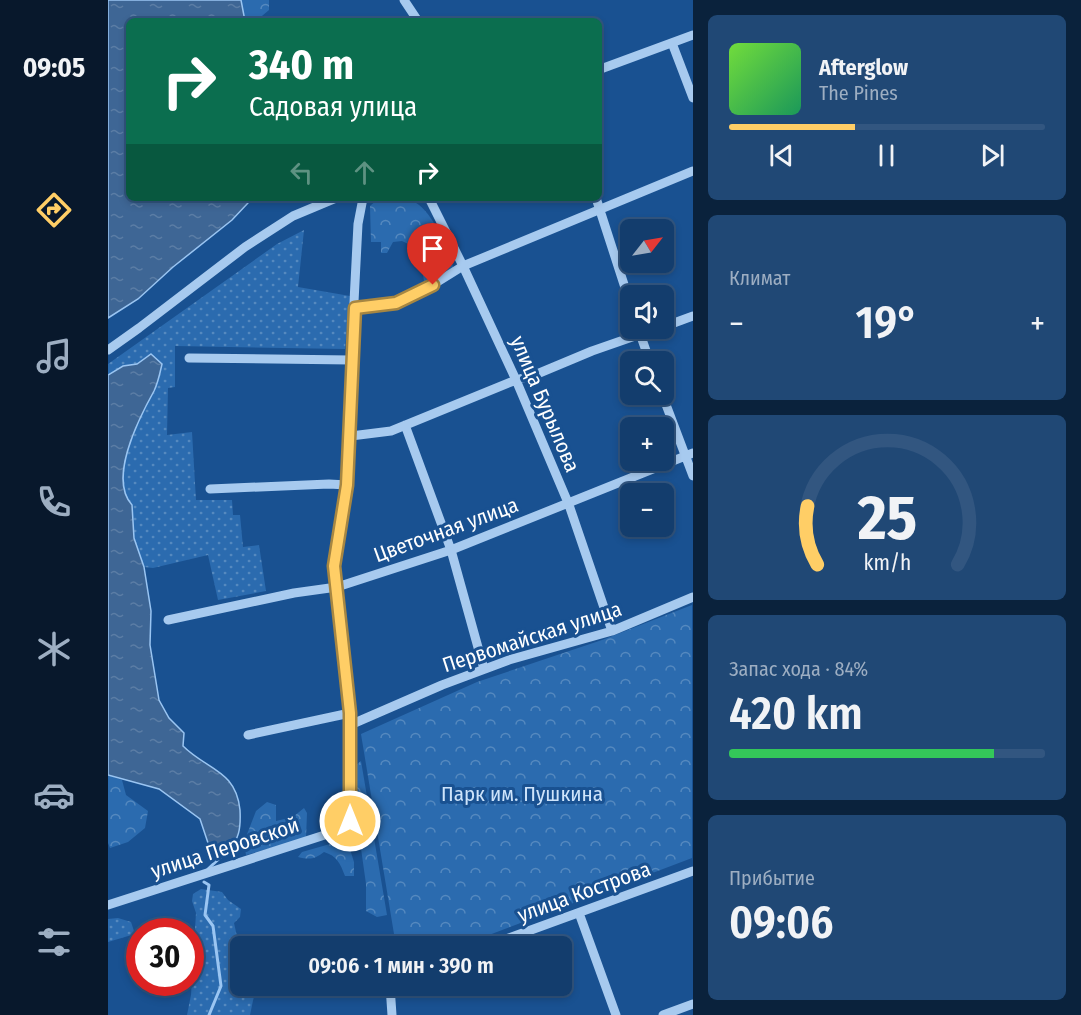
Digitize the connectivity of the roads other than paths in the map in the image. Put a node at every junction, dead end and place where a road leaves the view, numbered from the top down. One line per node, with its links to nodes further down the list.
1 (404, 0): 2 (street)
2 (416, 18)
3 (693, 35): 4 (street)
4 (672, 43): 5 (street); 6 (street)
5 (602, 69)
6 (693, 98)
7 (693, 171): 12 (street)
8 (329, 201): 19 (street)
9 (362, 201): 15 (street)
10 (430, 201): 13 (street, улица Бурылова)
11 (597, 201): 12 (street)
12 (600, 209): 13 (street); 14 (street)
13 (463, 266): 15 (street); 22 (street, улица Бурылова)
14 (624, 285)
15 (355, 308): 21 (street)
16 (693, 316): 17 (street)
17 (674, 323)
18 (622, 339): 22 (street)
19 (108, 350)
20 (189, 358): 21 (street)
21 (351, 360): 25 (street)
22 (516, 380): 24 (street); 30 (street, улица Бурылова)
23 (667, 405): 26 (street)
24 (405, 425): 25 (street); 31 (street)
25 (351, 436): 28 (street)
26 (689, 455): 27 (street); 30 (street, Цветочная улица)
27 (693, 476)
28 (347, 485): 29 (street); 32 (street)
29 (210, 489)
30 (568, 505): 31 (street, Цветочная улица); 35 (street, улица Бурылова)
31 (451, 550): 32 (street, Цветочная улица); 36 (street)
32 (337, 587): 34 (street, Цветочная улица); 37 (street)
33 (693, 597): 35 (street, Первомайская улица)
34 (168, 620)
35 (612, 631): 36 (street, Первомайская улица)
36 (484, 669): 38 (street, Первомайская улица)
37 (350, 713): 38 (street); 39 (street)
38 (350, 725): 41 (street, улица Перовской)
39 (248, 735)
40 (693, 871): 42 (street, улица Кострова)
41 (108, 905)
42 (579, 912): 43 (street, улица Кострова); 47 (street)
43 (514, 936)
44 (391, 996): 46 (street)
45 (693, 1004): 48 (street)
46 (392, 1015)
47 (616, 1015)
48 (663, 1015)

